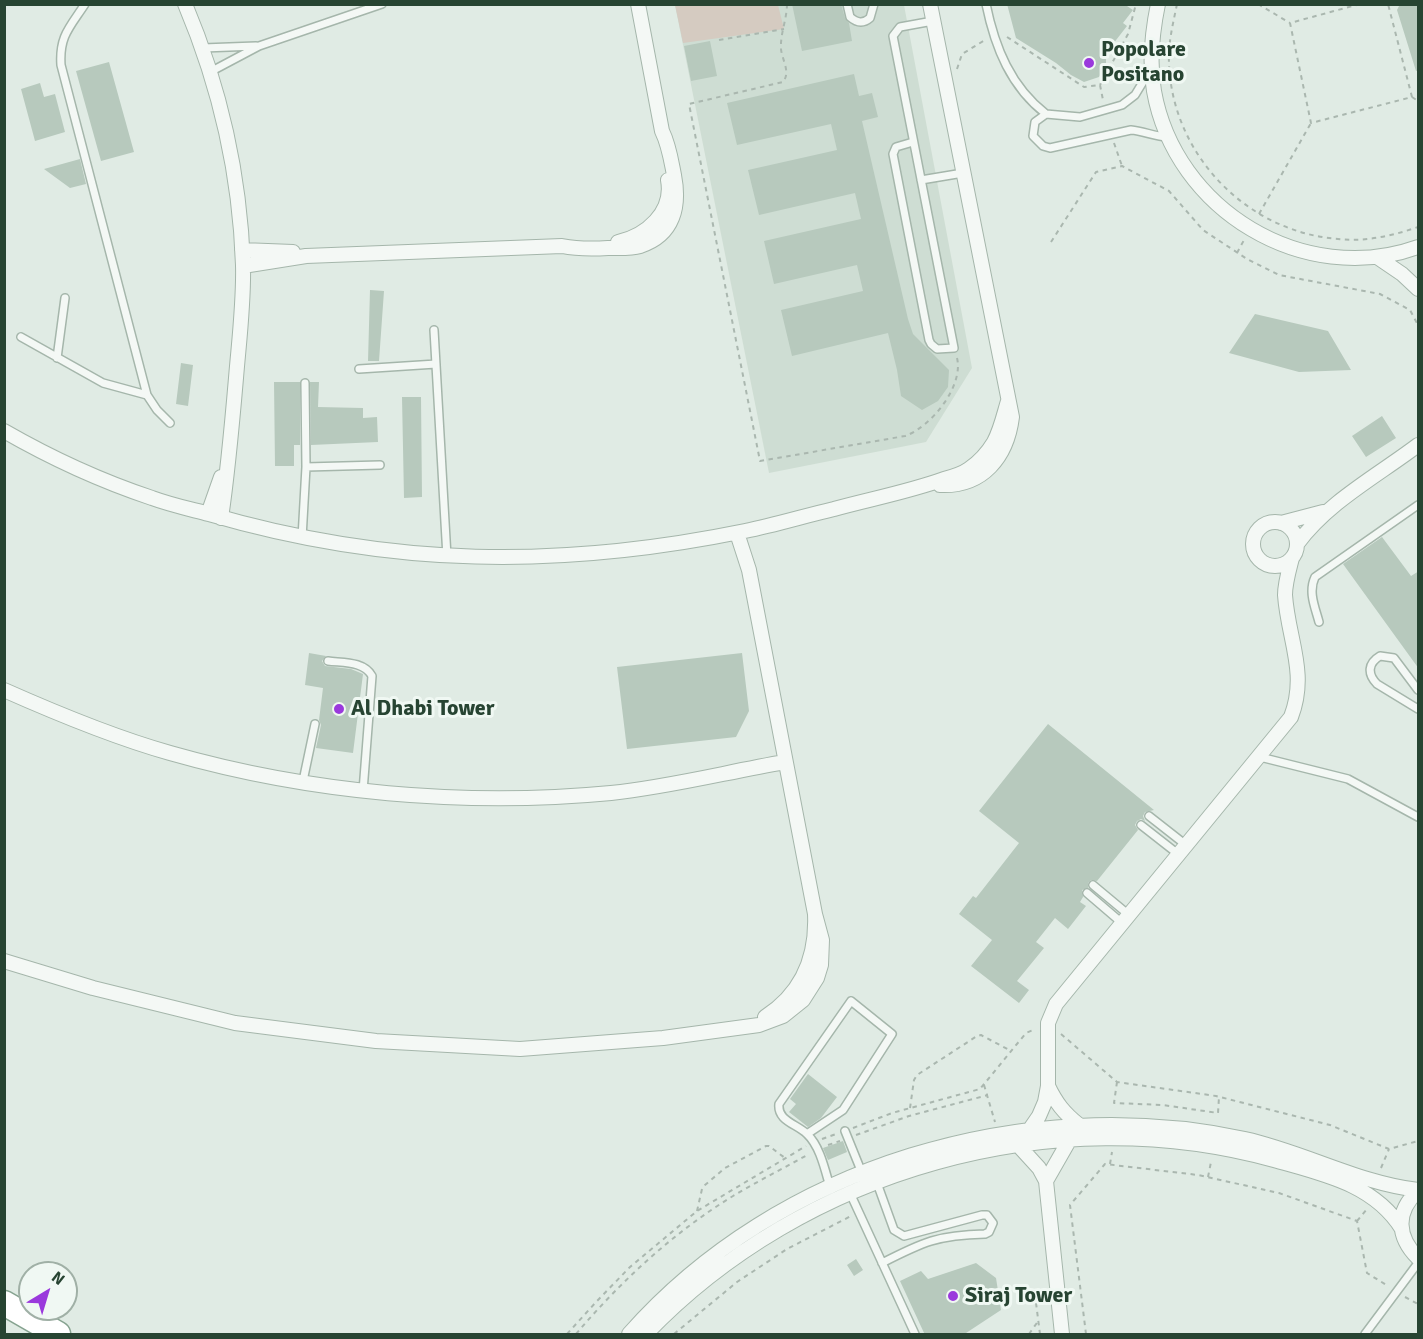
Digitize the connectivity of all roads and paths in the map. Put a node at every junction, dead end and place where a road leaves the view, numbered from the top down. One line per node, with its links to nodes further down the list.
1 (85, 4): 59 (lane)
2 (186, 4): 22 (street)
3 (382, 4): 21 (lane)
4 (638, 4): 45 (street)
5 (787, 4): 18 (path)
6 (847, 4): 7 (lane)
7 (874, 4)
8 (930, 4): 16 (street)
9 (986, 4): 19 (lane)
10 (1136, 4): 26 (path)
11 (1158, 4): 23 (street)
12 (1177, 4): 38 (path)
13 (1258, 4): 17 (path)
14 (1360, 4): 17 (path)
15 (1388, 4): 27 (path)
16 (933, 21): 25 (street); 34 (lane)
17 (1290, 23): 31 (path)
18 (784, 29): 20 (path); 54 (path)
19 (994, 37): 25 (path); 26 (path); 30 (lane)
20 (719, 40)
21 (259, 46): 22 (lane); 24 (lane)
22 (203, 48): 24 (street)
23 (1151, 68): 29 (lane); 33 (street)
24 (210, 72): 43 (street)
25 (946, 83): 36 (street)
26 (1100, 84): 29 (path)
27 (1412, 97): 28 (path); 31 (path)
28 (1419, 100)
29 (1105, 111): 30 (lane)
30 (1046, 114): 32 (lane)
31 (1311, 123): 38 (path)
32 (1111, 133): 33 (lane); 35 (path)
33 (1168, 137): 40 (street)
34 (913, 142): 37 (lane); 54 (lane)
35 (1122, 166): 41 (path); 44 (path)
36 (963, 173): 37 (lane); 69 (street)
37 (921, 180): 54 (lane)
38 (1258, 214): 39 (path)
39 (1419, 227)
40 (1249, 230): 44 (path); 46 (street)
41 (1051, 242)
42 (1419, 247): 46 (street)
43 (242, 250): 45 (street); 47 (street)
44 (1237, 253): 50 (path)
45 (306, 256): 47 (street)
46 (1377, 257): 48 (street)
47 (243, 266): 67 (street)
48 (1419, 289)
49 (65, 298): 55 (lane)
50 (1417, 317): 51 (path)
51 (1419, 325)
52 (434, 330): 56 (lane)
53 (21, 337): 55 (lane)
54 (954, 348)
55 (57, 358): 59 (lane)
56 (436, 364): 57 (lane); 72 (lane)
57 (359, 369)
58 (305, 383): 64 (lane)
59 (147, 395): 60 (lane)
60 (170, 423)
61 (4, 431): 67 (street)
62 (1419, 445): 66 (street)
63 (380, 465): 64 (lane)
64 (306, 467): 70 (lane)
65 (1419, 505): 76 (lane)
66 (1328, 510): 68 (street); 71 (street)
67 (215, 516): 70 (street)
68 (1281, 523): 71 (street); 74 (street)
69 (742, 532): 72 (street); 83 (street)
70 (302, 538): 72 (street)
71 (1297, 544): 73 (street)
72 (447, 557)
73 (1292, 558): 74 (street); 75 (street)
74 (1262, 562): 75 (street)
75 (1285, 594): 82 (street)
76 (1319, 622)
77 (328, 661): 85 (lane)
78 (4, 690): 84 (street)
79 (1419, 690): 80 (lane)
80 (1419, 710)
81 (315, 724): 84 (lane)
82 (1259, 756): 87 (lane); 89 (street)
83 (785, 762): 85 (street); 93 (street)
84 (303, 781): 85 (street)
85 (363, 791)
86 (1149, 816): 89 (lane)
87 (1419, 817)
88 (1142, 825): 89 (lane)
89 (1182, 850): 92 (street)
90 (1093, 885): 92 (lane)
91 (1087, 893): 92 (lane)
92 (1125, 919): 97 (street)
93 (4, 961)
94 (1011, 1051): 100 (path)
95 (1117, 1082): 99 (path)
96 (984, 1085): 98 (path)
97 (1048, 1086): 101 (street); 102 (street)
98 (988, 1095): 104 (path); 105 (path)
99 (1219, 1097)
100 (910, 1108)
101 (1079, 1125): 102 (street); 113 (street)
102 (1030, 1129): 105 (street)
103 (807, 1134): 103 (lane); 109 (lane)
104 (847, 1134): 109 (path); 111 (lane)
105 (998, 1134): 111 (street)
106 (1070, 1139): 107 (street); 112 (street); 120 (street)
107 (1018, 1145): 112 (street); 114 (street)
108 (1389, 1149): 113 (path)
109 (817, 1150): 115 (lane); 129 (path)
110 (785, 1158): 118 (path)
111 (862, 1173): 115 (street)
112 (1046, 1181): 136 (street)
113 (1376, 1181): 116 (street)
114 (876, 1182): 117 (street); 122 (lane)
115 (830, 1187): 130 (street)
116 (1419, 1191): 120 (street)
117 (850, 1193): 119 (lane); 131 (street)
118 (697, 1211)
119 (859, 1212): 122 (lane); 132 (path)
120 (1402, 1229): 121 (street)
121 (1419, 1261): 123 (lane)
122 (882, 1263): 133 (lane)
123 (1397, 1291): 126 (path); 137 (path); 138 (lane)
124 (4, 1303): 128 (highway)
125 (1036, 1303): 127 (path)
126 (1419, 1304)
127 (1039, 1320): 134 (path); 135 (path)
128 (58, 1335)
129 (576, 1335)
130 (629, 1335)
131 (646, 1335)
132 (674, 1335)
133 (915, 1335)
134 (1029, 1335)
135 (1040, 1335)
136 (1062, 1335)
137 (1086, 1335)
138 (1365, 1335)

